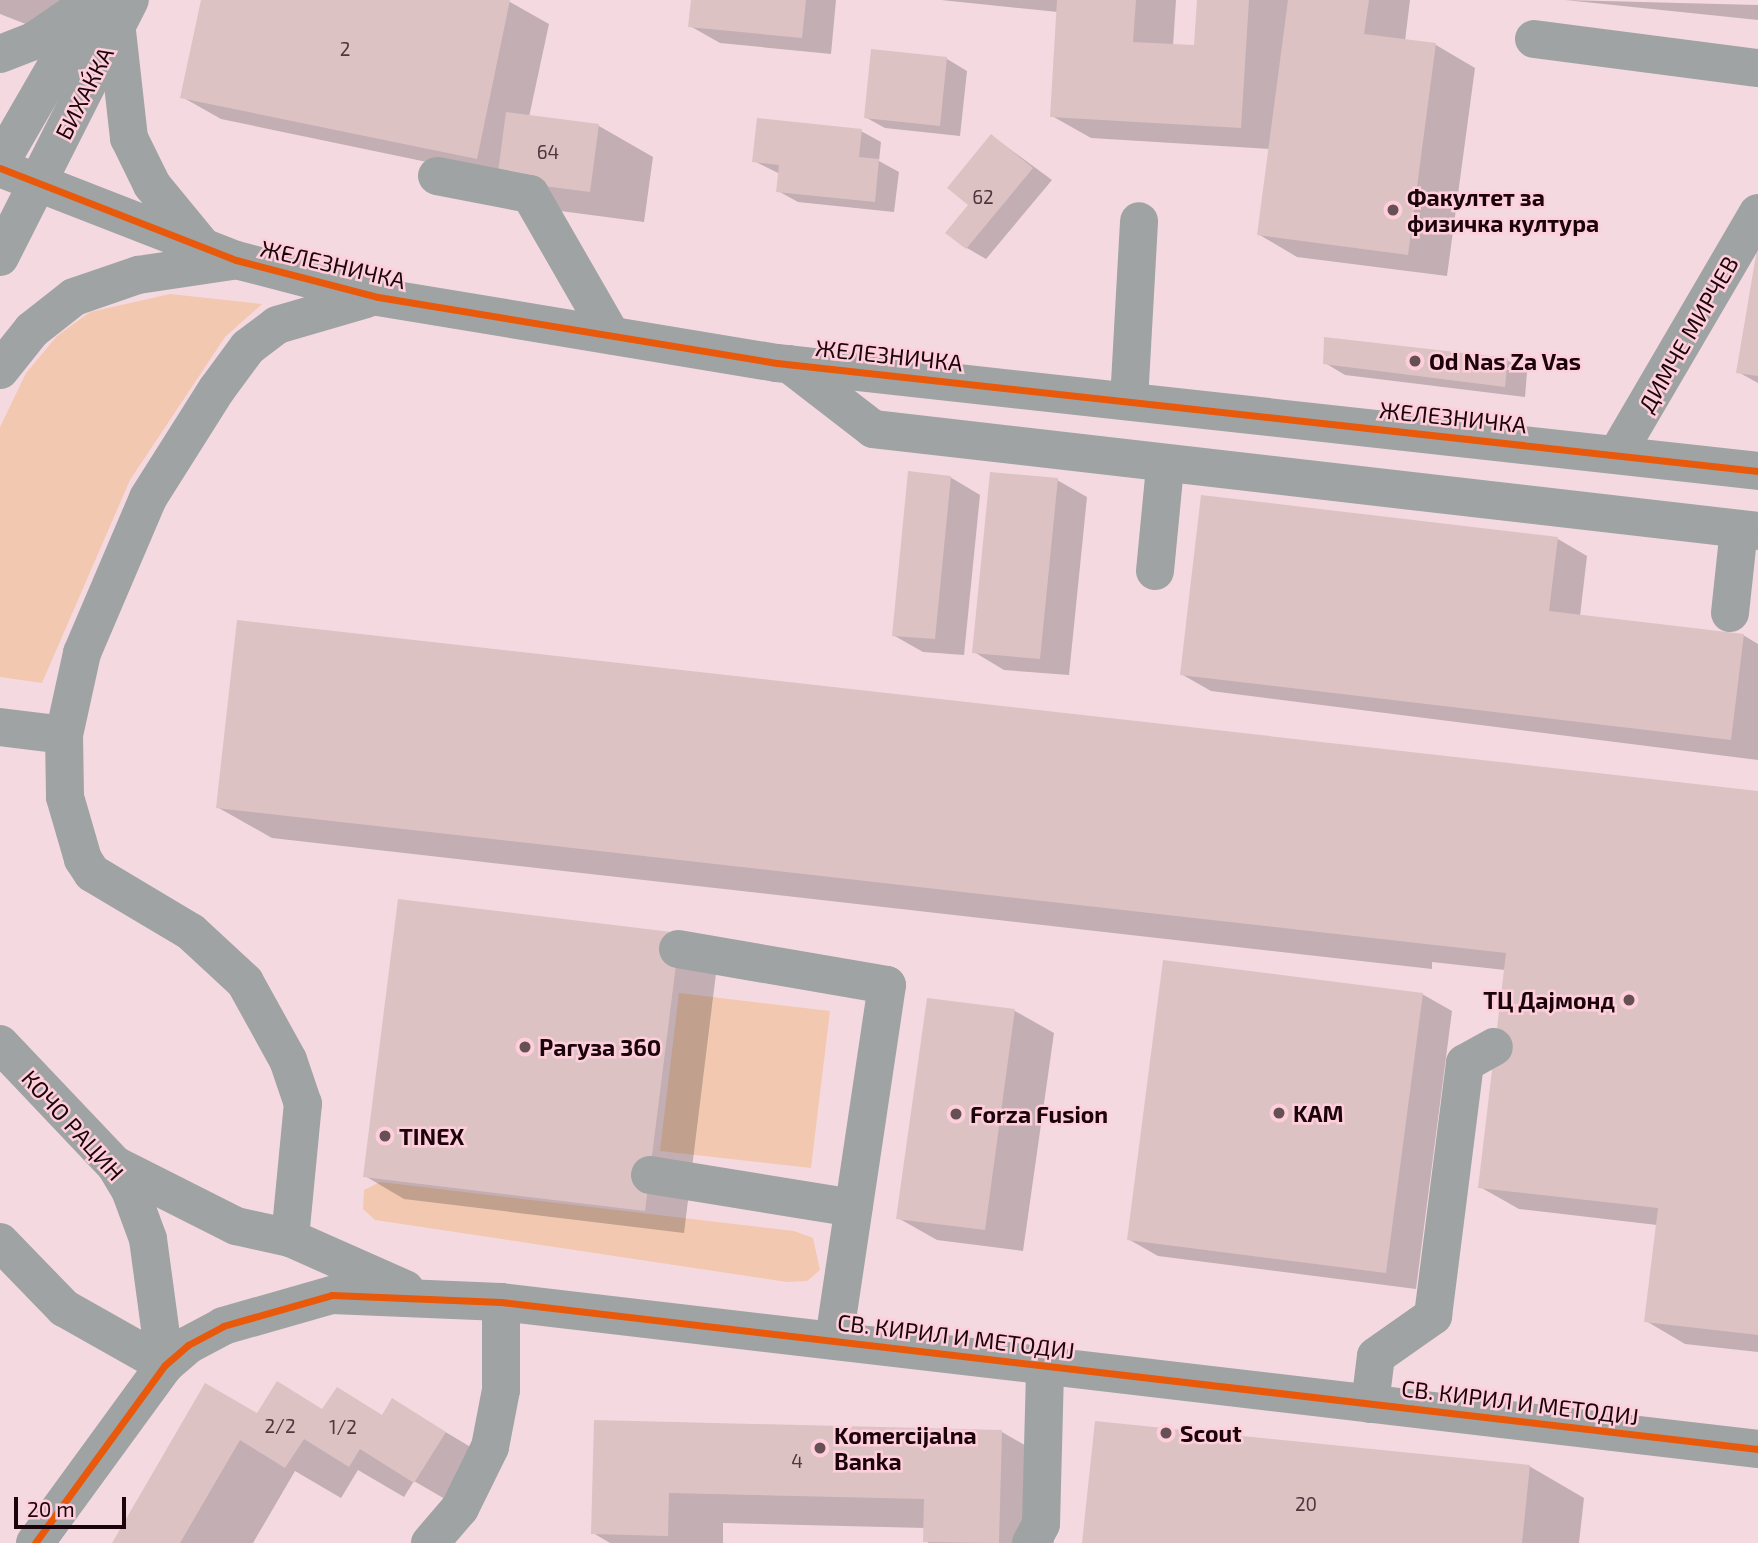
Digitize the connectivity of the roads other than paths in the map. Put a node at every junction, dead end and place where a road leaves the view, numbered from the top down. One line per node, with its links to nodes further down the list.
1 (108, 7): 3 (street); 5 (street, БИХАЌКА); 7 (street, БИХАЌКА); 10 (street)
2 (1534, 40): 4 (street)
3 (0, 54)
4 (1758, 68)
5 (0, 165): 7 (street, ЖЕЛЕЗНИЧКА)
6 (437, 176): 13 (street)
7 (36, 185): 10 (street, ЖЕЛЕЗНИЧКА); 11 (street)
8 (1758, 213): 17 (street, ДИМЧЕ МИРЧЕВ)
9 (1139, 222): 16 (street)
10 (220, 254): 12 (street, ЖЕЛЕЗНИЧКА); 15 (street)
11 (0, 257)
12 (378, 297): 13 (street, ЖЕЛЕЗНИЧКА); 24 (street)
13 (611, 335): 14 (street, ЖЕЛЕЗНИЧКА)
14 (789, 364): 16 (street, ЖЕЛЕЗНИЧКА); 18 (street)
15 (0, 370)
16 (1129, 401): 17 (street, ЖЕЛЕЗНИЧКА)
17 (1617, 454): 19 (street, ЖЕЛЕЗНИЧКА)
18 (1165, 467): 20 (street); 21 (street)
19 (1758, 471)
20 (1749, 530): 22 (street)
21 (1155, 571)
22 (1730, 613)
23 (0, 727): 24 (street)
24 (64, 735): 31 (street)
25 (678, 949): 30 (street)
26 (0, 1044): 28 (street, КОЧО РАЦИН)
27 (1494, 1047): 38 (street)
28 (115, 1165): 31 (street); 36 (street, КОЧО РАЦИН)
29 (650, 1175): 30 (street)
30 (853, 1208): 35 (street)
31 (290, 1238): 33 (street)
32 (0, 1242): 36 (street)
33 (416, 1294): 34 (street, СВ. КИРИЛ И МЕТОДИЈ); 36 (street, СВ. КИРИЛ И МЕТОДИЈ)
34 (501, 1302): 35 (street, СВ. КИРИЛ И МЕТОДИЈ); 41 (street)
35 (834, 1340): 37 (street, СВ. КИРИЛ И МЕТОДИЈ)
36 (165, 1365): 40 (street)
37 (1045, 1367): 38 (street, СВ. КИРИЛ И МЕТОДИЈ); 42 (street)
38 (1370, 1404): 39 (street, СВ. КИРИЛ И МЕТОДИЈ)
39 (1758, 1449)
40 (35, 1543)
41 (430, 1543)
42 (1031, 1543)

